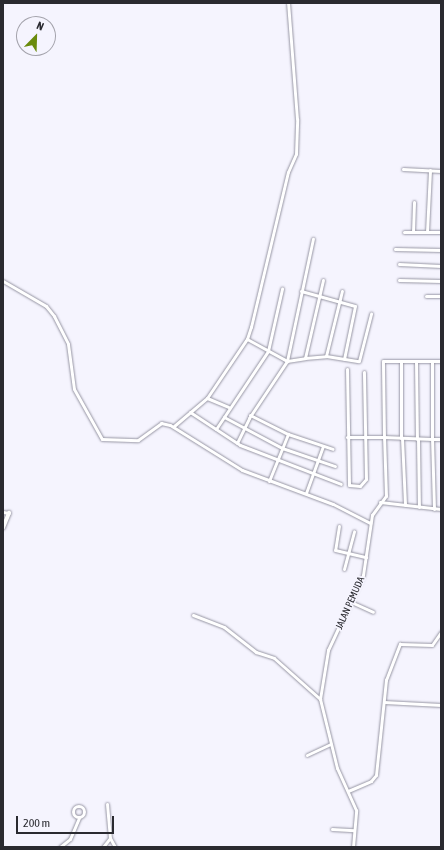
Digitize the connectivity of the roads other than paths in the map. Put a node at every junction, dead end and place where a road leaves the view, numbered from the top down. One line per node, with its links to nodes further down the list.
1 (288, 3): 27 (street)
2 (403, 169): 3 (street)
3 (430, 170): 4 (street); 8 (street)
4 (441, 171)
5 (414, 202): 7 (street)
6 (404, 232): 7 (street)
7 (413, 232): 8 (street)
8 (427, 232): 9 (street)
9 (441, 232)
10 (313, 239): 20 (street)
11 (395, 249): 12 (street)
12 (441, 250)
13 (399, 264): 14 (street)
14 (441, 266)
15 (323, 280): 22 (street)
16 (399, 280): 18 (street)
17 (3, 281): 44 (street)
18 (441, 281)
19 (282, 289): 28 (street)
20 (301, 291): 22 (street); 32 (street)
21 (342, 291): 25 (street)
22 (319, 296): 25 (street); 30 (street)
23 (426, 296): 24 (street)
24 (441, 296)
25 (339, 302): 29 (street); 31 (street)
26 (371, 314): 31 (street)
27 (247, 339): 28 (street); 39 (street)
28 (268, 351): 32 (street); 40 (street)
29 (326, 356): 30 (street); 31 (street)
30 (305, 358): 32 (street)
31 (344, 360)
32 (287, 361): 42 (street)
33 (401, 361): 34 (street); 50 (street, JALAN PEMUDA); 51 (street)
34 (416, 361): 35 (street); 52 (street)
35 (432, 361): 36 (street); 53 (street)
36 (441, 361)
37 (347, 369): 48 (street)
38 (364, 372): 49 (street)
39 (207, 398): 40 (street); 41 (street)
40 (228, 408): 43 (street)
41 (190, 412): 44 (street); 45 (street)
42 (250, 416): 46 (street); 47 (street)
43 (224, 417): 45 (street); 46 (street)
44 (174, 426): 63 (street)
45 (216, 429): 55 (street)
46 (243, 429): 55 (street); 57 (street)
47 (288, 434): 56 (street); 57 (street)
48 (347, 437): 49 (street); 49 (street)
49 (365, 437): 50 (street)
50 (384, 437): 51 (street); 66 (street, JALAN PEMUDA)
51 (402, 438): 52 (street); 67 (street)
52 (417, 439): 53 (street); 68 (street)
53 (432, 439): 54 (street); 69 (street)
54 (440, 439)
55 (237, 443): 60 (street)
56 (323, 446): 58 (street); 59 (street)
57 (282, 448): 59 (street); 60 (street)
58 (333, 449)
59 (317, 460): 61 (street); 62 (street)
60 (276, 462): 62 (street); 63 (street)
61 (335, 466)
62 (312, 474): 64 (street); 65 (street)
63 (269, 481): 65 (street)
64 (341, 484)
65 (306, 493): 73 (street)
66 (380, 502): 67 (street); 73 (street, JALAN PEMUDA)
67 (405, 505): 68 (street)
68 (419, 507): 69 (street)
69 (434, 509): 70 (street)
70 (441, 509)
71 (3, 512): 72 (street)
72 (9, 513): 75 (street)
73 (370, 523): 78 (street, JALAN PEMUDA)
74 (339, 526): 77 (street)
75 (3, 528)
76 (354, 531): 77 (street)
77 (350, 554): 78 (street); 79 (street)
78 (366, 557): 80 (street, JALAN PEMUDA)
79 (344, 569)
80 (351, 602): 81 (street); 84 (street, JALAN PEMUDA)
81 (373, 612)
82 (193, 615): 84 (street)
83 (441, 632): 85 (street)
84 (320, 699): 87 (street, JALAN PEMUDA)
85 (384, 702): 86 (street); 89 (street)
86 (441, 705)
87 (331, 744): 88 (street); 89 (street, JALAN PEMUDA)
88 (307, 755)
89 (348, 791): 93 (street, JALAN PEMUDA)
90 (107, 804): 94 (street)
91 (79, 818): 95 (street)
92 (332, 829): 93 (street)
93 (354, 830): 98 (street, JALAN PEMUDA)
94 (110, 838): 96 (street); 97 (street)
95 (60, 847)
96 (103, 847)
97 (115, 847)
98 (353, 847)

